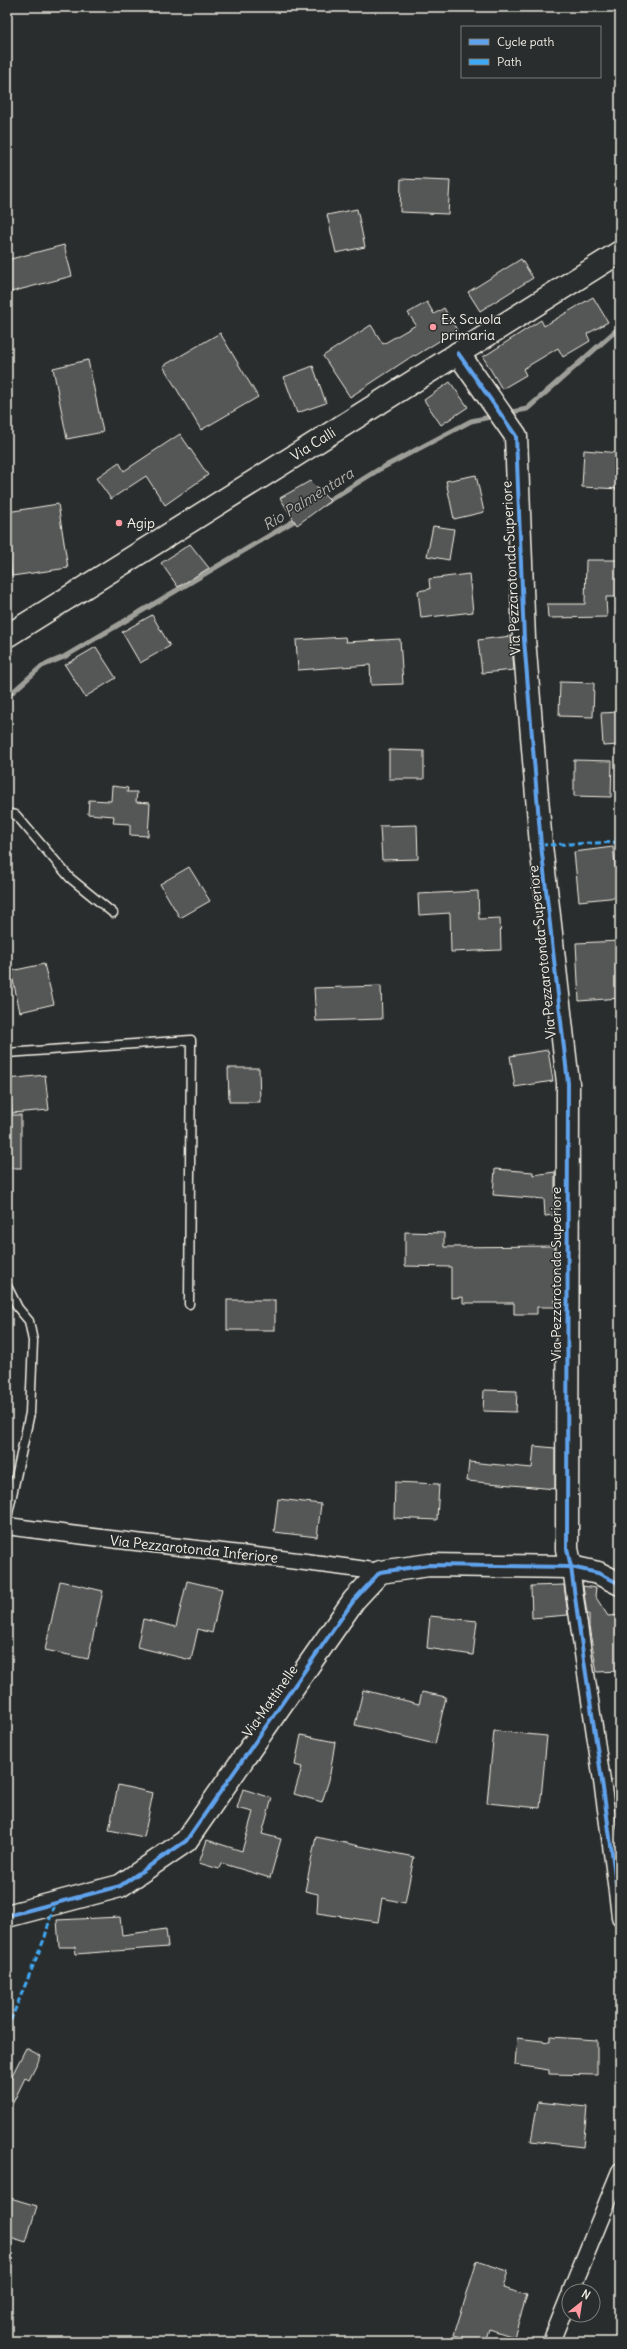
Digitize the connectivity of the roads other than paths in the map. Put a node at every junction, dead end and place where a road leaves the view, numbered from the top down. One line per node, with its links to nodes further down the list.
1 (620, 252): 2 (street, Via Calli)
2 (458, 353): 3 (street, Via Calli); 11 (street, Via Pezzarotonda Superiore)
3 (7, 636)
4 (7, 813): 5 (lane)
5 (113, 913)
6 (7, 1053): 8 (lane)
7 (7, 1286): 9 (lane)
8 (189, 1304)
9 (7, 1518)
10 (7, 1526): 12 (street, Via Pezzarotonda Inferiore)
11 (571, 1567): 12 (street); 13 (street); 15 (street)
12 (380, 1572): 14 (street, Via Mattinelle)
13 (620, 1584)
14 (7, 1916)
15 (620, 1917)
16 (620, 2171): 17 (street)
17 (574, 2283)
18 (561, 2317): 19 (street)
19 (551, 2342)

